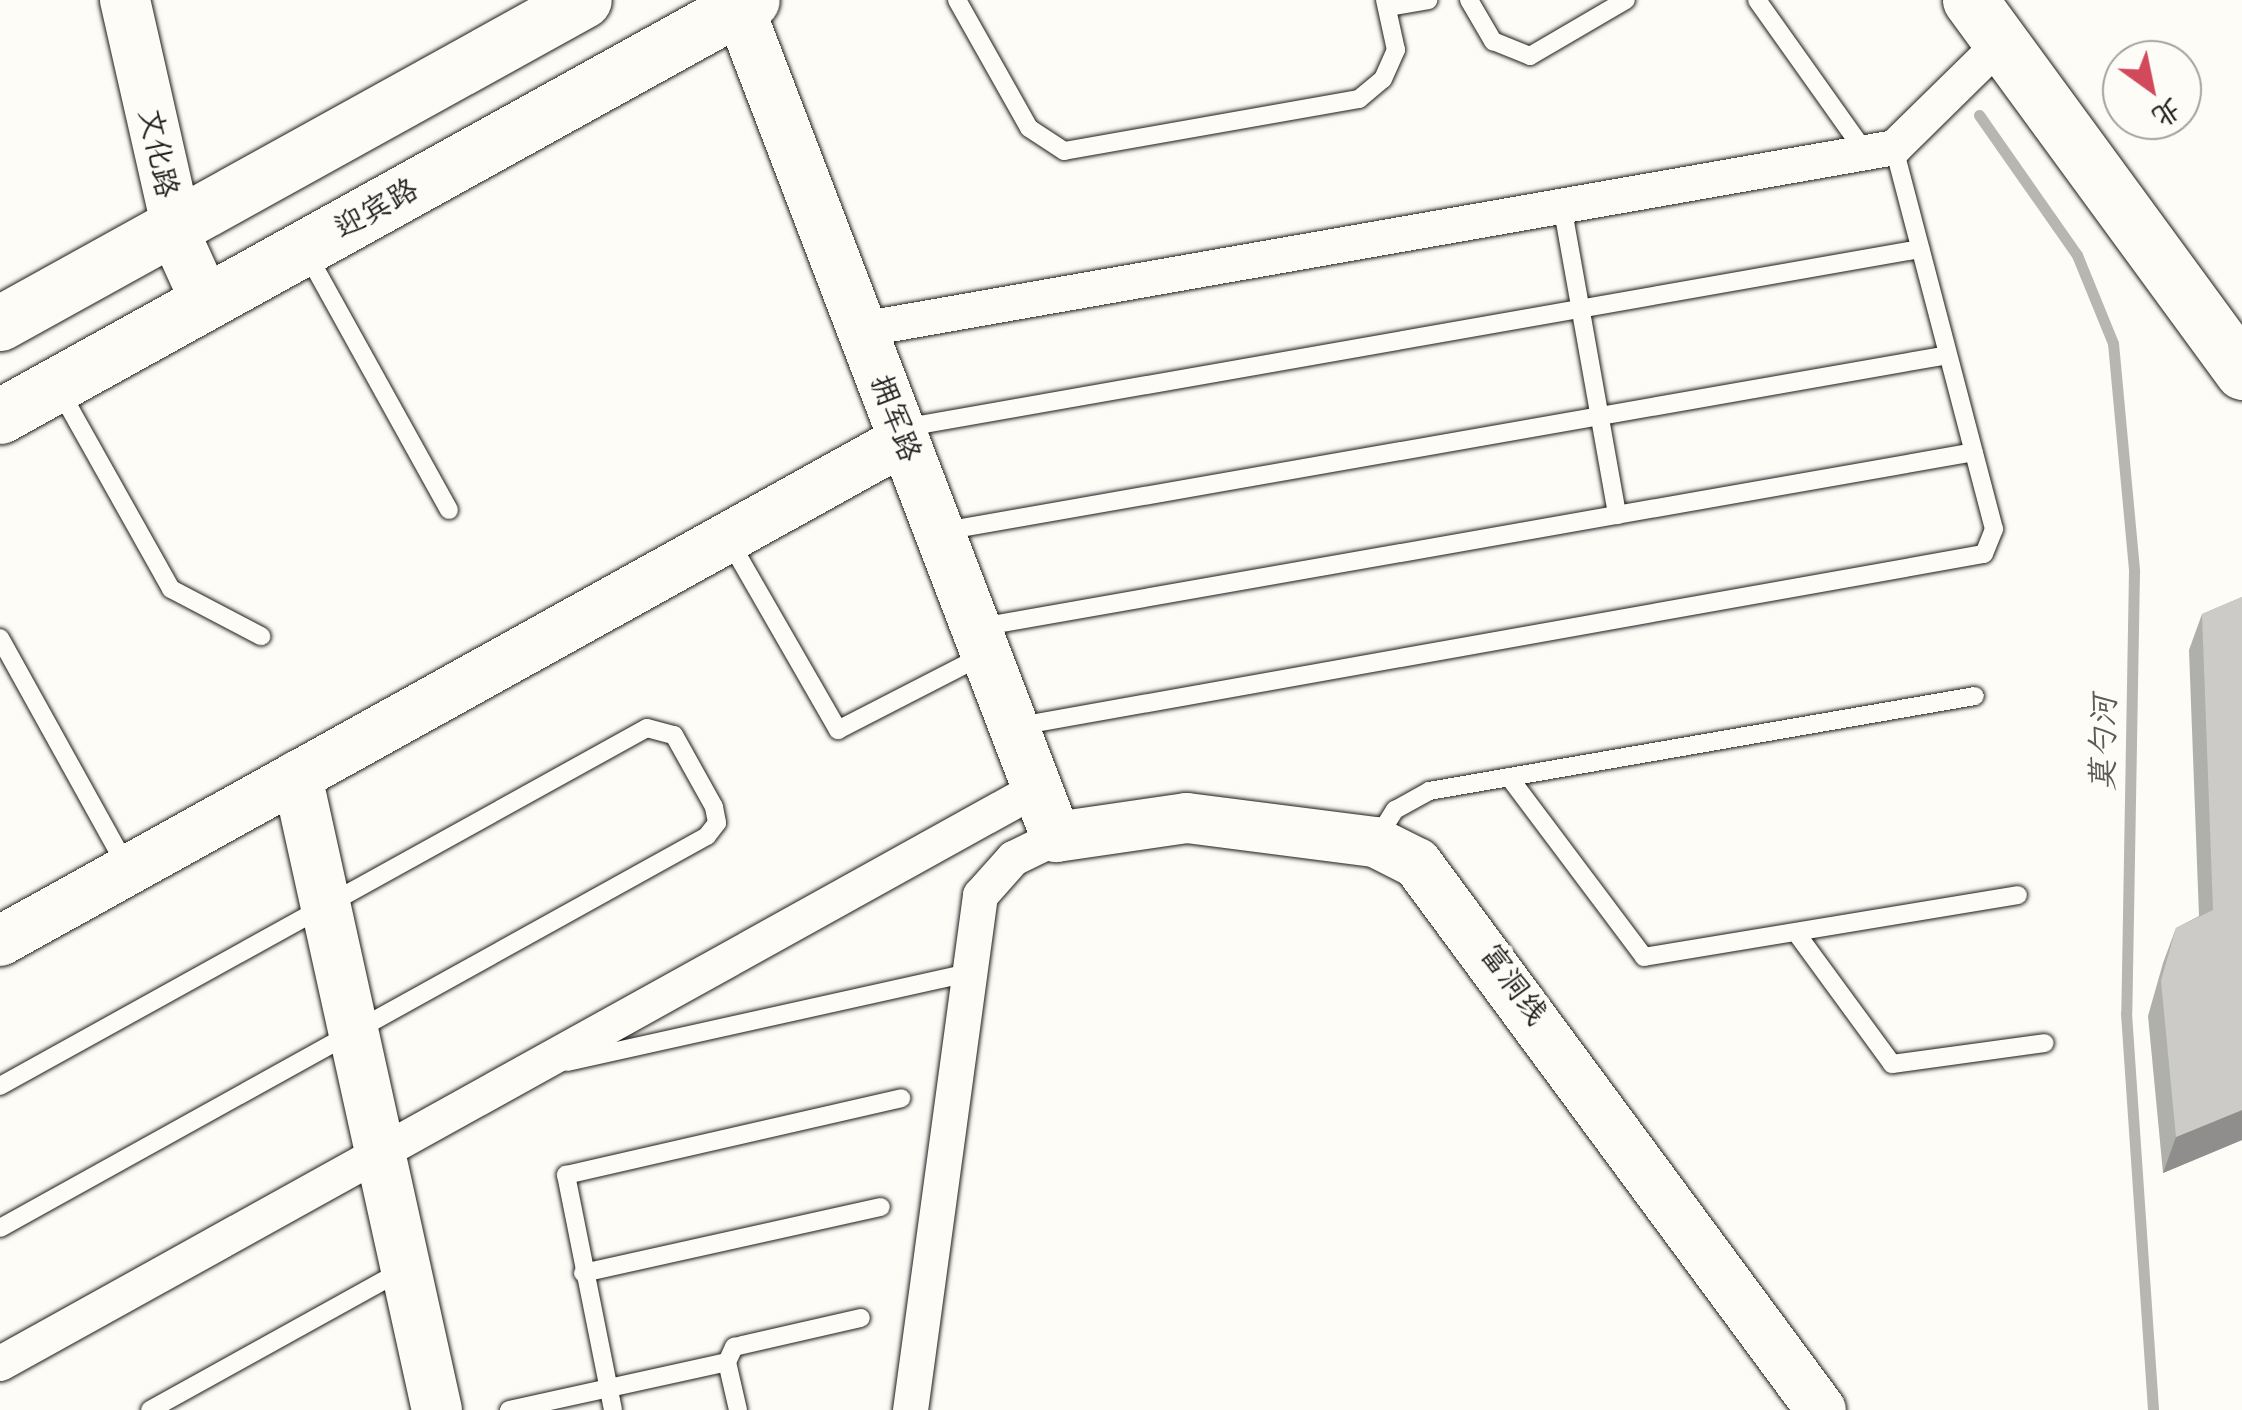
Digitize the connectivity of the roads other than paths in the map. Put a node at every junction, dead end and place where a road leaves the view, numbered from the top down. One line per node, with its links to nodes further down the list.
1 (126, 0): 13 (main road, 文化路)
2 (584, 0): 13 (main road)
3 (958, 0): 9 (lane)
4 (1428, 0): 9 (lane)
5 (1469, 0): 6 (lane)
6 (1626, 0)
7 (1757, 0): 11 (lane)
8 (742, 2): 14 (main road, 迎宾路); 19 (main road, 拥军路)
9 (1387, 4)
10 (1985, 21): 11 (street); 21 (main road)
11 (1880, 150): 12 (street); 15 (lane)
12 (1562, 205): 17 (lane); 19 (street)
13 (175, 226): 16 (main road, 文化路); 18 (main road)
14 (304, 248): 16 (main road, 迎宾路); 27 (lane)
15 (1920, 249): 17 (lane); 20 (lane)
16 (206, 302): 22 (main road, 迎宾路)
17 (1580, 309): 24 (lane); 25 (lane)
18 (0, 323)
19 (861, 328): 25 (main road, 拥军路)
20 (1948, 354): 24 (lane); 26 (lane)
21 (2242, 372)
22 (57, 385): 23 (main road, 迎宾路); 31 (lane)
23 (0, 416)
24 (1600, 416): 28 (lane); 29 (lane)
25 (902, 434): 29 (main road, 拥军路); 30 (main road)
26 (1974, 452): 28 (lane); 35 (lane)
27 (449, 510)
28 (1617, 515): 33 (lane)
29 (939, 532): 33 (main road, 拥军路)
30 (728, 538): 33 (lane); 36 (main road)
31 (261, 636)
32 (0, 638): 41 (lane)
33 (981, 641): 35 (main road, 拥军路)
34 (1976, 696): 37 (lane)
35 (1014, 727): 38 (main road, 拥军路)
36 (297, 776): 41 (main road); 43 (main road)
37 (1510, 777): 40 (lane); 44 (lane)
38 (1038, 788): 39 (main road, 拥军路); 49 (street)
39 (1056, 837): 40 (main road, 富洞线); 46 (street)
40 (1376, 842): 67 (main road, 富洞线)
41 (129, 869): 45 (main road)
42 (2018, 895): 44 (lane)
43 (326, 906): 47 (main road); 47 (lane); 50 (lane)
44 (1797, 934): 48 (lane)
45 (0, 941)
46 (967, 973): 49 (lane); 66 (street)
47 (353, 1032): 52 (main road); 54 (lane)
48 (2045, 1043)
49 (528, 1070): 52 (street)
50 (0, 1086)
51 (901, 1098): 56 (lane)
52 (380, 1152): 55 (main road); 59 (street)
53 (881, 1207): 56 (lane)
54 (0, 1228)
55 (405, 1269): 61 (lane); 62 (main road)
56 (584, 1274): 60 (lane)
57 (860, 1318): 58 (lane)
58 (728, 1362): 60 (lane); 65 (lane)
59 (0, 1363)
60 (608, 1388): 63 (lane); 64 (lane)
61 (150, 1410)
62 (436, 1410)
63 (509, 1410)
64 (614, 1410)
65 (738, 1410)
66 (910, 1410)
67 (1821, 1410)

